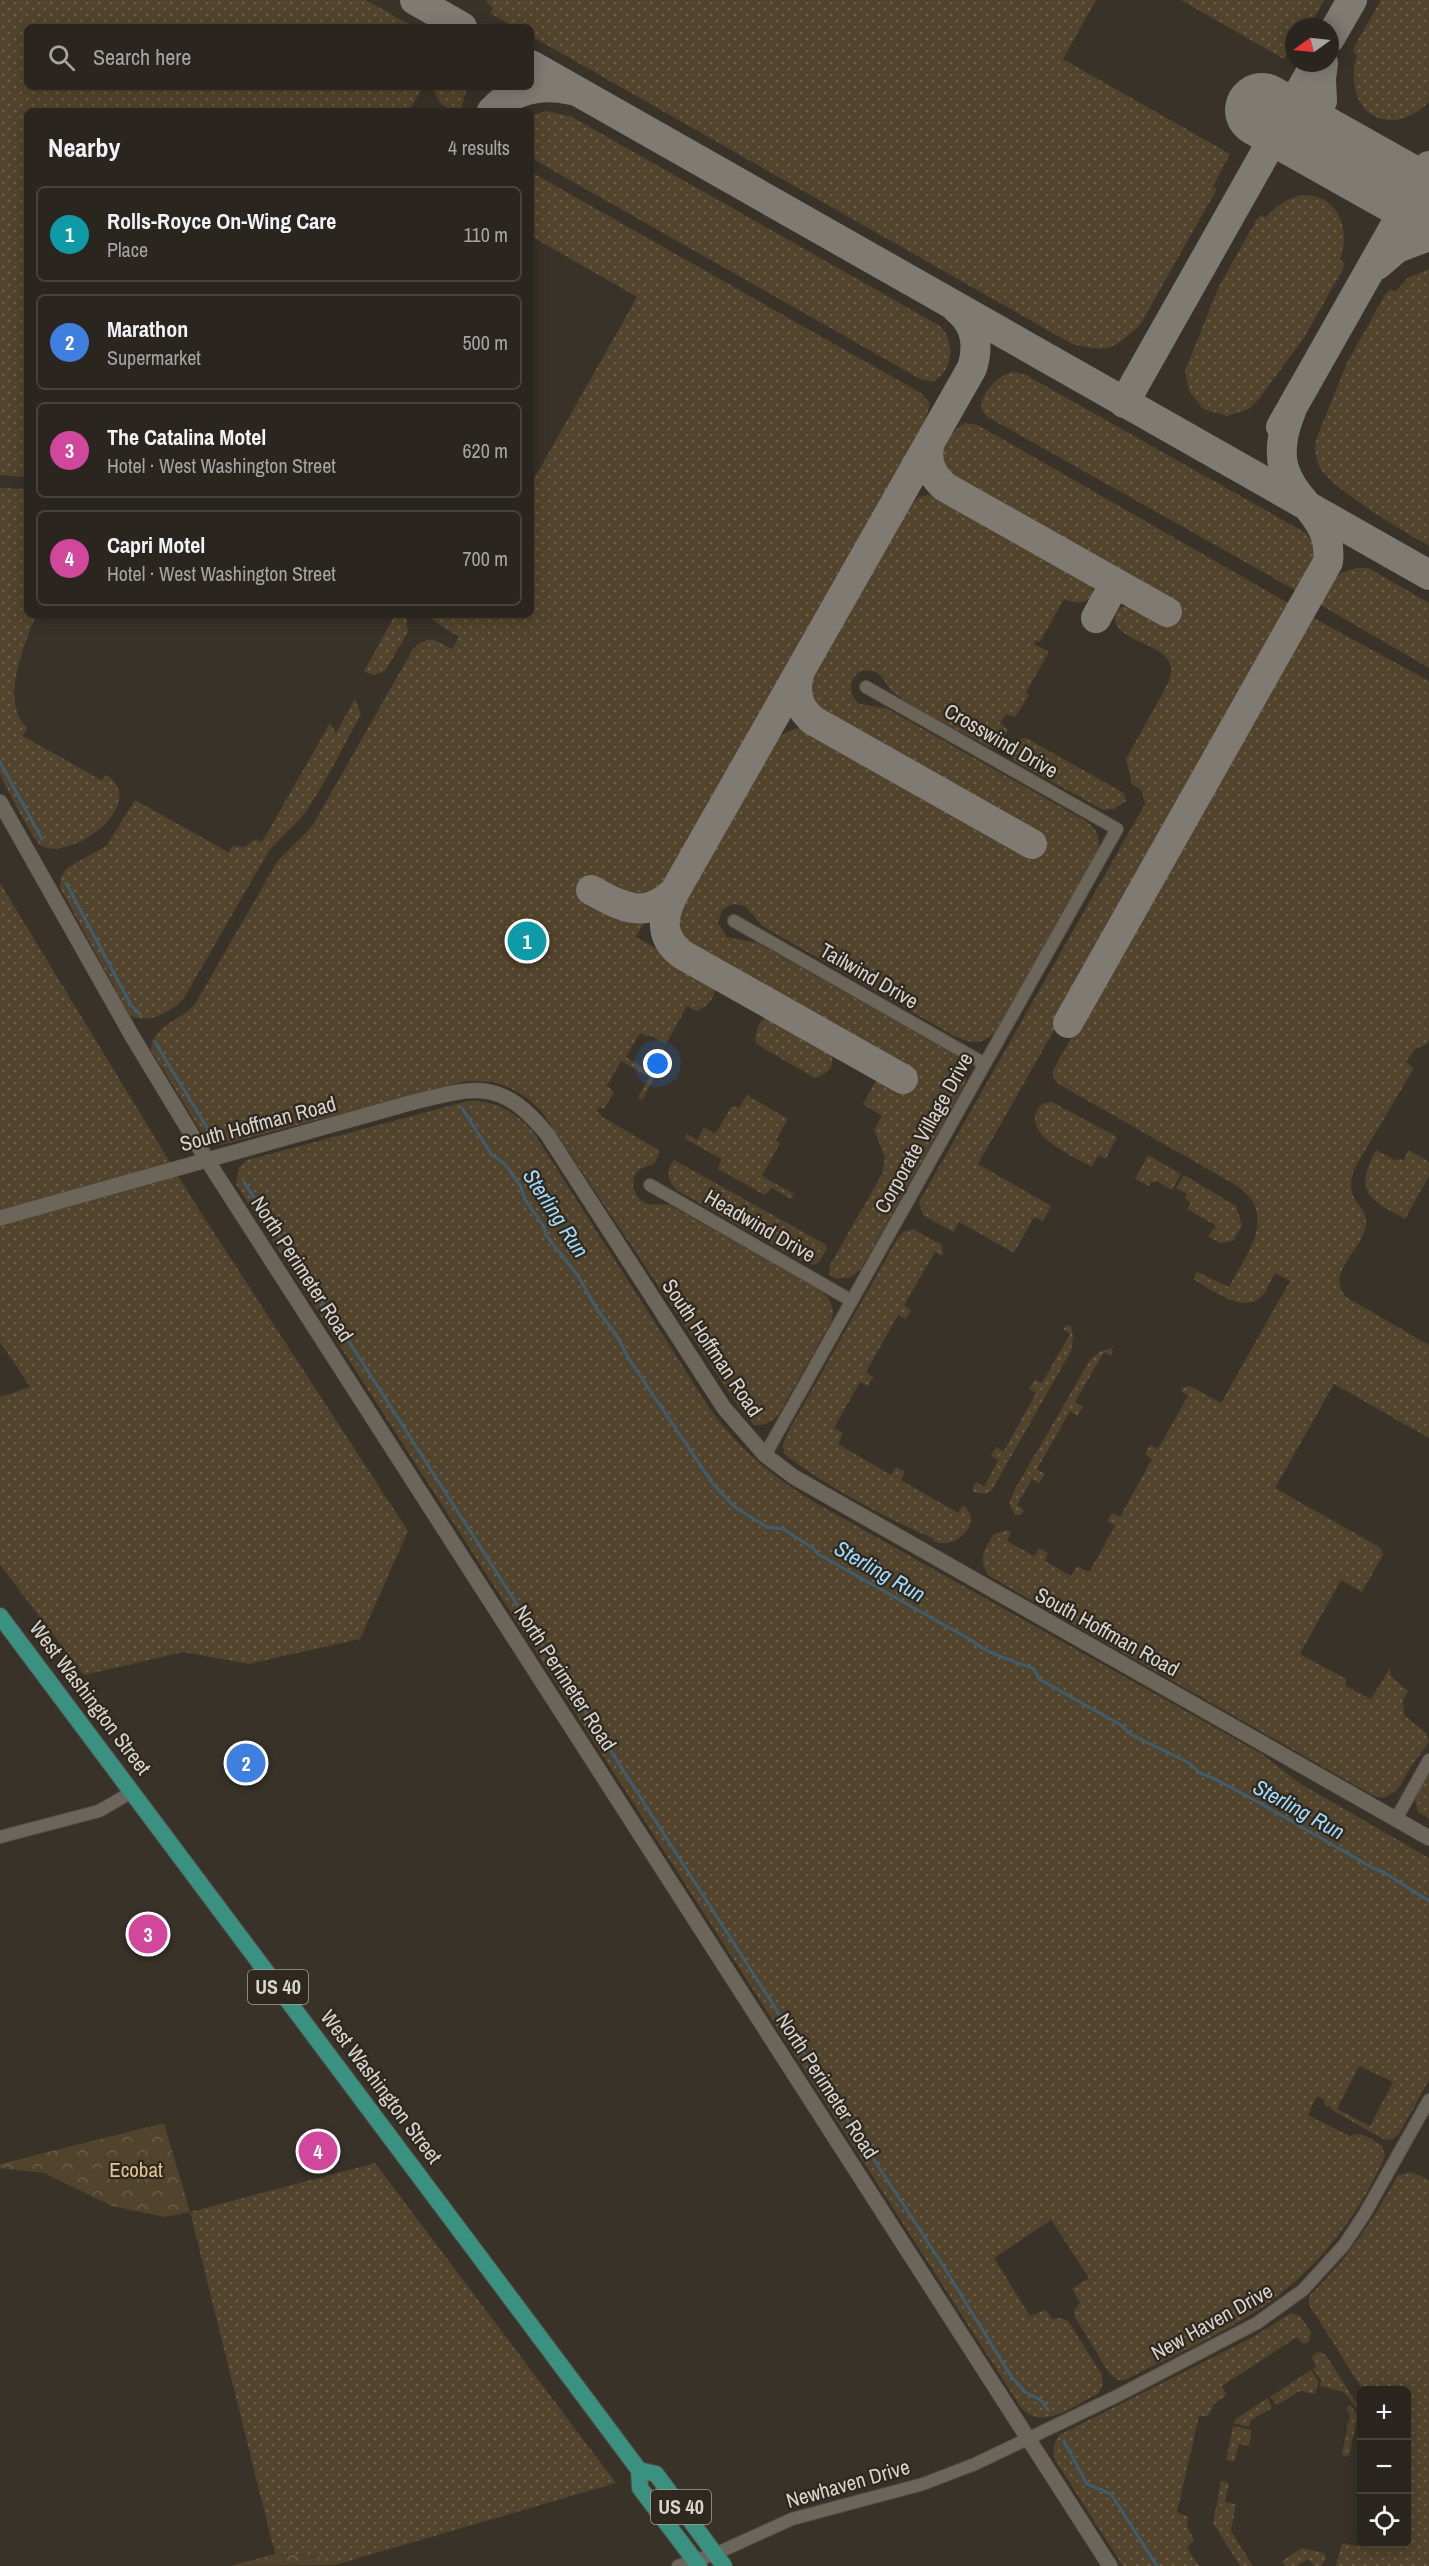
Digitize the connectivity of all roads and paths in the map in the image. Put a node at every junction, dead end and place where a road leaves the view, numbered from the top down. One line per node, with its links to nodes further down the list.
1 (866, 687): 3 (street, Crosswind Drive)
2 (0, 802): 6 (street, North Perimeter Road)
3 (1117, 829): 5 (street, Corporate Village Drive)
4 (734, 921): 5 (street, Tailwind Drive)
5 (985, 1064): 9 (street, Corporate Village Drive)
6 (207, 1160): 8 (street, South Hoffman Road); 10 (street, South Hoffman Road); 18 (street, North Perimeter Road)
7 (650, 1185): 9 (street, Headwind Drive)
8 (0, 1218)
9 (852, 1301): 10 (street, Corporate Village Drive)
10 (765, 1455): 14 (street, South Hoffman Road)
11 (0, 1616): 13 (main road, West Washington Street / US 40)
12 (1429, 1760): 14 (street)
13 (132, 1791): 15 (street); 19 (main road, West Washington Street / US 40)
14 (1396, 1819): 16 (street, South Hoffman Road)
15 (0, 1837)
16 (1429, 1838)
17 (1429, 2100): 18 (street, New Haven Drive)
18 (1029, 2440): 20 (street, Newhaven Drive); 23 (street, North Perimeter Road)
19 (639, 2470): 20 (main road, West Washington Street / US 40); 21 (main road, West Washington Street / US 40)
20 (719, 2560): 21 (street, Newhaven Drive)
21 (697, 2564): 22 (street, Newhaven Drive)
22 (678, 2566)
23 (1110, 2566)

